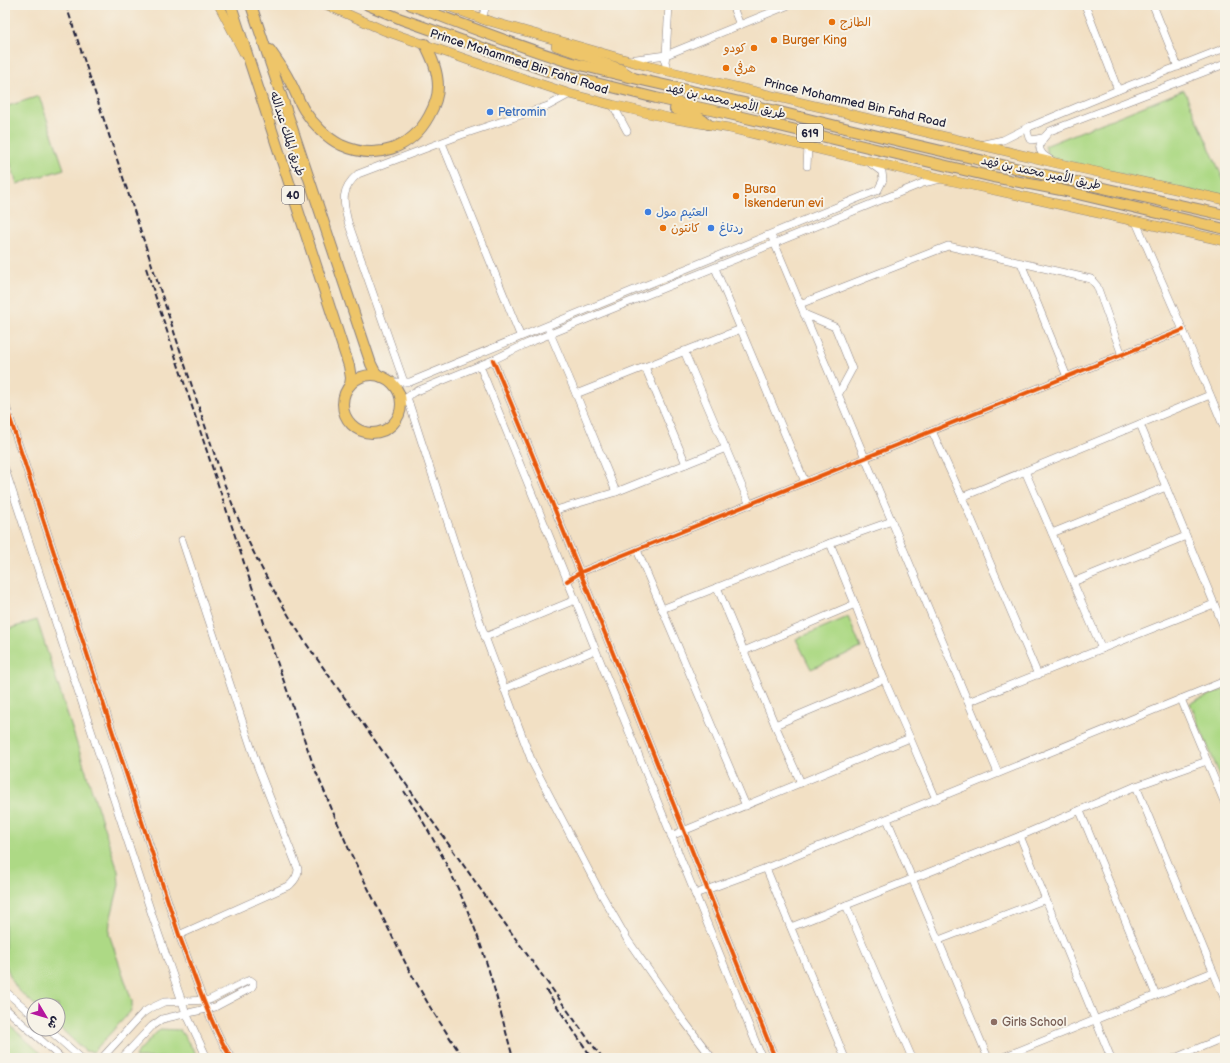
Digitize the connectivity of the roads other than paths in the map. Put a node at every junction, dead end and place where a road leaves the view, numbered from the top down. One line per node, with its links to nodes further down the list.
1 (219, 5): 21 (main road)
2 (231, 5): 21 (highway, طريق الملك عبدالله / 40)
3 (251, 5): 16 (highway, طريق الملك عبدالله / 40)
4 (327, 5): 17 (main road, Prince Mohammed Bin Fahd Road)
5 (368, 5): 28 (highway, طريق الأمير محمد بن فهد / 619)
6 (411, 5): 25 (highway, طريق الأمير محمد بن فهد / 619)
7 (447, 5): 14 (main road)
8 (486, 5): 14 (street)
9 (669, 5): 19 (street)
10 (732, 5): 15 (street)
11 (789, 5): 15 (street)
12 (1085, 5): 26 (street)
13 (1153, 5): 23 (street)
14 (482, 19): 20 (main road, Prince Mohammed Bin Fahd Road); 25 (main road)
15 (740, 25): 19 (street)
16 (263, 40): 17 (highway); 62 (highway, طريق الملك عبدالله / 40)
17 (425, 44): 27 (main road, Prince Mohammed Bin Fahd Road)
18 (1225, 48): 23 (street)
19 (666, 55): 20 (street); 24 (street)
20 (626, 60): 24 (main road, Prince Mohammed Bin Fahd Road)
21 (250, 63): 66 (highway, طريق الملك عبدالله / 40)
22 (1225, 64): 33 (street)
23 (1178, 67): 26 (street)
24 (669, 72): 35 (main road, Prince Mohammed Bin Fahd Road)
25 (636, 79): 42 (highway, طريق الأمير محمد بن فهد / 619)
26 (1118, 90): 31 (street)
27 (570, 94): 29 (main road, Prince Mohammed Bin Fahd Road); 34 (street)
28 (656, 98): 30 (highway); 44 (highway, طريق الأمير محمد بن فهد / 619)
29 (613, 105): 30 (main road, Prince Mohammed Bin Fahd Road); 32 (street)
30 (708, 124): 36 (main road, Prince Mohammed Bin Fahd Road)
31 (1029, 127): 33 (street); 35 (street)
32 (627, 131)
33 (1042, 138): 38 (street)
34 (442, 143): 56 (street); 65 (street)
35 (978, 145): 38 (main road, Prince Mohammed Bin Fahd Road)
36 (808, 146): 37 (main road, Prince Mohammed Bin Fahd Road); 39 (street)
37 (866, 160): 40 (main road, Prince Mohammed Bin Fahd Road); 45 (street)
38 (1056, 163): 41 (main road, Prince Mohammed Bin Fahd Road)
39 (807, 166)
40 (944, 179): 43 (main road, Prince Mohammed Bin Fahd Road); 47 (street)
41 (1225, 200)
42 (1225, 215)
43 (1136, 222): 46 (main road, Prince Mohammed Bin Fahd Road); 54 (street)
44 (1225, 229)
45 (771, 235): 47 (street); 52 (street)
46 (1225, 241)
47 (774, 244): 49 (street); 50 (street)
48 (1021, 263): 50 (street); 58 (street); 63 (street)
49 (715, 268): 53 (street); 55 (street)
50 (800, 304): 51 (street)
51 (804, 314): 68 (street); 68 (street)
52 (547, 325): 55 (street); 56 (street)
53 (741, 329): 57 (street); 81 (street)
54 (1183, 330): 58 (street); 69 (street)
55 (550, 334): 59 (street); 67 (street)
56 (520, 335): 65 (street)
57 (684, 351): 61 (street); 76 (street)
58 (1122, 355): 63 (street)
59 (493, 360): 60 (street); 86 (street)
60 (480, 366): 70 (street); 94 (street)
61 (645, 367): 67 (street); 78 (street)
62 (381, 377): 64 (highway); 66 (highway)
63 (1067, 377): 75 (street)
64 (391, 382): 65 (street); 72 (highway)
65 (404, 382)
66 (350, 385): 72 (highway)
67 (576, 394): 83 (street)
68 (838, 394): 77 (street)
69 (1210, 395): 73 (street); 74 (street)
70 (407, 398): 72 (street); 102 (street)
71 (5, 403): 133 (street)
72 (400, 408)
73 (1140, 424): 80 (street); 82 (street)
74 (1225, 430)
75 (932, 431): 77 (street); 84 (street)
76 (726, 448): 78 (street); 85 (street)
77 (865, 458): 81 (street); 87 (street)
78 (686, 464): 83 (street)
79 (5, 469): 141 (street)
80 (1025, 471): 84 (street); 88 (street)
81 (805, 482): 85 (street)
82 (1166, 487): 88 (street); 89 (street)
83 (616, 492): 86 (street)
84 (962, 497): 106 (street)
85 (750, 505): 92 (street)
86 (556, 510): 93 (street)
87 (892, 521): 91 (street); 111 (street)
88 (1052, 534): 95 (street)
89 (1186, 536): 95 (street); 99 (street)
90 (182, 540): 133 (street)
91 (830, 543): 96 (street); 98 (street)
92 (637, 550): 93 (street); 100 (street)
93 (581, 572): 94 (street); 123 (street)
94 (567, 581): 97 (street)
95 (1073, 582): 103 (street)
96 (717, 587): 100 (street); 105 (street)
97 (575, 600): 102 (street); 104 (street)
98 (855, 604): 105 (street); 107 (street)
99 (1214, 604): 101 (street); 103 (street)
100 (662, 609): 120 (street)
101 (1225, 630)
102 (485, 637): 109 (street)
103 (1102, 649): 106 (street)
104 (595, 650): 109 (street); 124 (street)
105 (744, 651): 112 (street)
106 (1038, 675): 111 (street)
107 (884, 679): 112 (street); 113 (street)
108 (1225, 681): 110 (street)
109 (504, 689): 155 (street)
110 (1181, 699): 114 (street); 115 (street)
111 (968, 702): 115 (street)
112 (775, 725): 116 (street)
113 (910, 738): 116 (street); 118 (street)
114 (1207, 761): 117 (street); 119 (street)
115 (998, 773): 118 (street)
116 (801, 783): 120 (street)
117 (1136, 786): 121 (street); 135 (street)
118 (936, 799): 122 (street)
119 (1225, 804)
120 (746, 806): 123 (street)
121 (1080, 811): 125 (street); 137 (street)
122 (887, 819): 126 (street); 127 (street)
123 (684, 832): 124 (street); 128 (street)
124 (671, 836): 129 (street)
125 (1020, 836): 127 (street); 130 (street)
126 (766, 868): 128 (street); 132 (street)
127 (913, 879): 131 (street); 134 (street)
128 (707, 890): 129 (street); 157 (street)
129 (695, 894): 156 (street)
130 (1046, 899): 134 (street); 146 (street)
131 (846, 905): 132 (street); 159 (street)
132 (791, 927): 158 (street)
133 (179, 935): 139 (street)
134 (939, 940): 160 (street)
135 (1213, 972): 137 (street); 140 (street)
136 (5, 990): 138 (street); 143 (street)
137 (1156, 995): 146 (street)
138 (5, 998)
139 (204, 1000): 141 (street); 144 (street); 144 (street)
140 (1225, 1000)
141 (182, 1001): 145 (street); 151 (street)
142 (5, 1008): 149 (street)
143 (26, 1009)
144 (207, 1010): 145 (street); 154 (street)
145 (186, 1013): 152 (street); 153 (street)
146 (1095, 1020): 161 (street); 162 (street)
147 (57, 1037): 150 (street)
148 (1225, 1037): 163 (street)
149 (61, 1058)
150 (81, 1058)
151 (102, 1058)
152 (122, 1058)
153 (207, 1058)
154 (231, 1058)
155 (712, 1058)
156 (762, 1058)
157 (776, 1058)
158 (845, 1058)
159 (912, 1058)
160 (988, 1058)
161 (1001, 1058)
162 (1111, 1058)
163 (1175, 1058)

